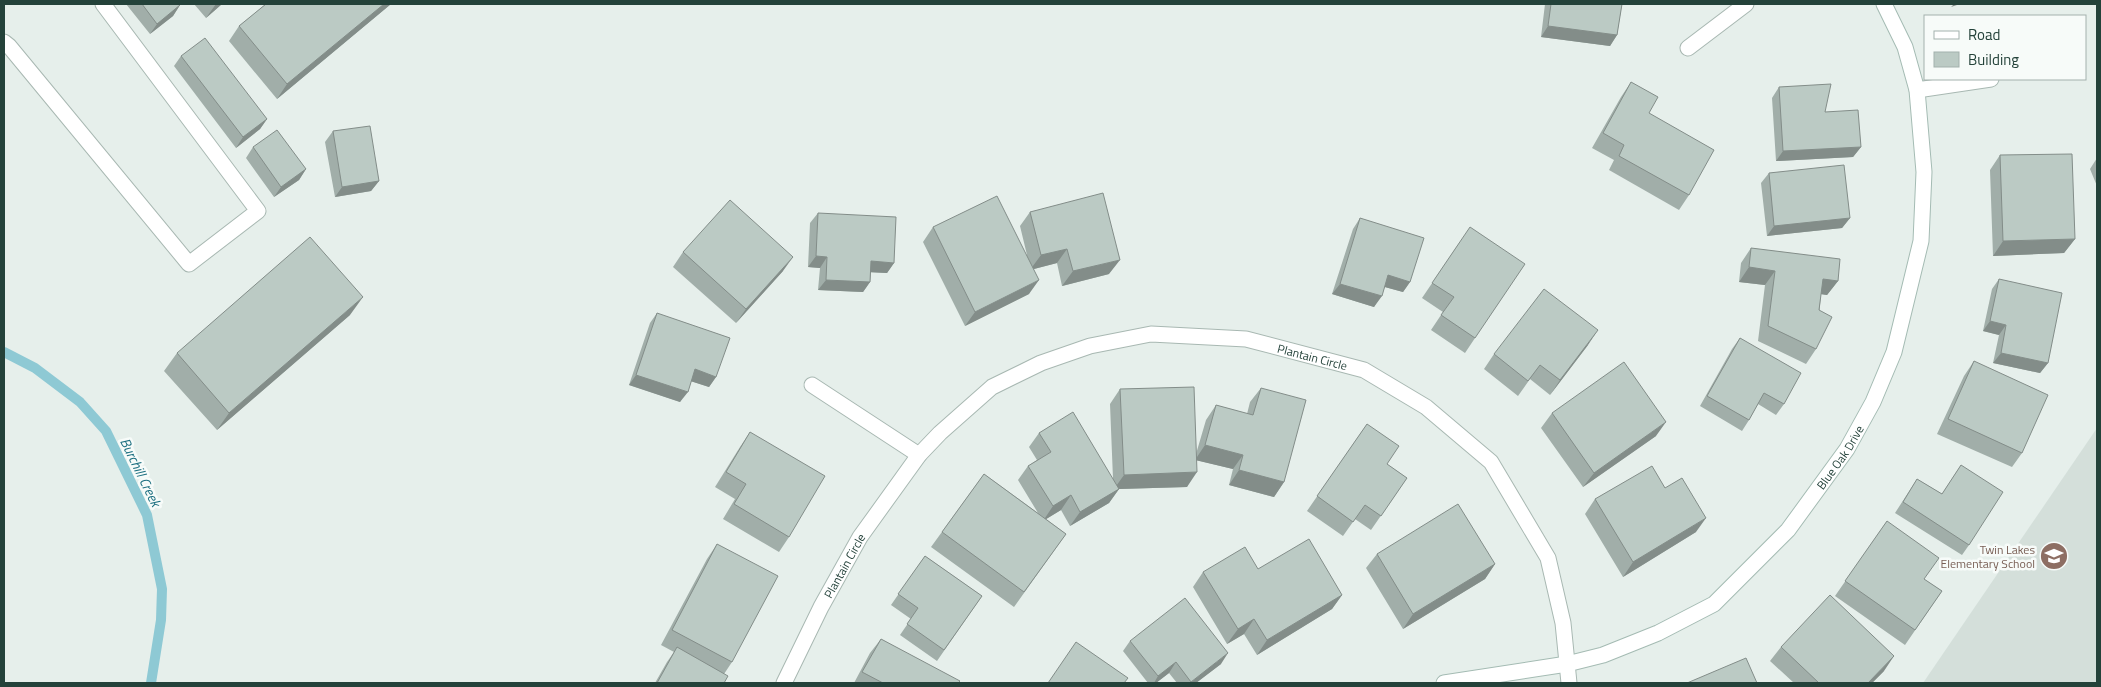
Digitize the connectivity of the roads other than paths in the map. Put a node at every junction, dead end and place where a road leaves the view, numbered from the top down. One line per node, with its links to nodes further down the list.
1 (103, 4): 4 (street)
2 (1746, 4): 5 (street)
3 (1884, 4): 7 (street, Blue Oak Drive)
4 (4, 42)
5 (1688, 48)
6 (1984, 80): 7 (street)
7 (1917, 90): 10 (street, Blue Oak Drive)
8 (812, 385): 9 (street)
9 (919, 454): 10 (street, Plantain Circle); 11 (street, Plantain Circle)
10 (1567, 664): 12 (street, Blue Oak Drive); 13 (street, Plantain Circle)
11 (784, 683)
12 (1444, 683)
13 (1569, 683)

